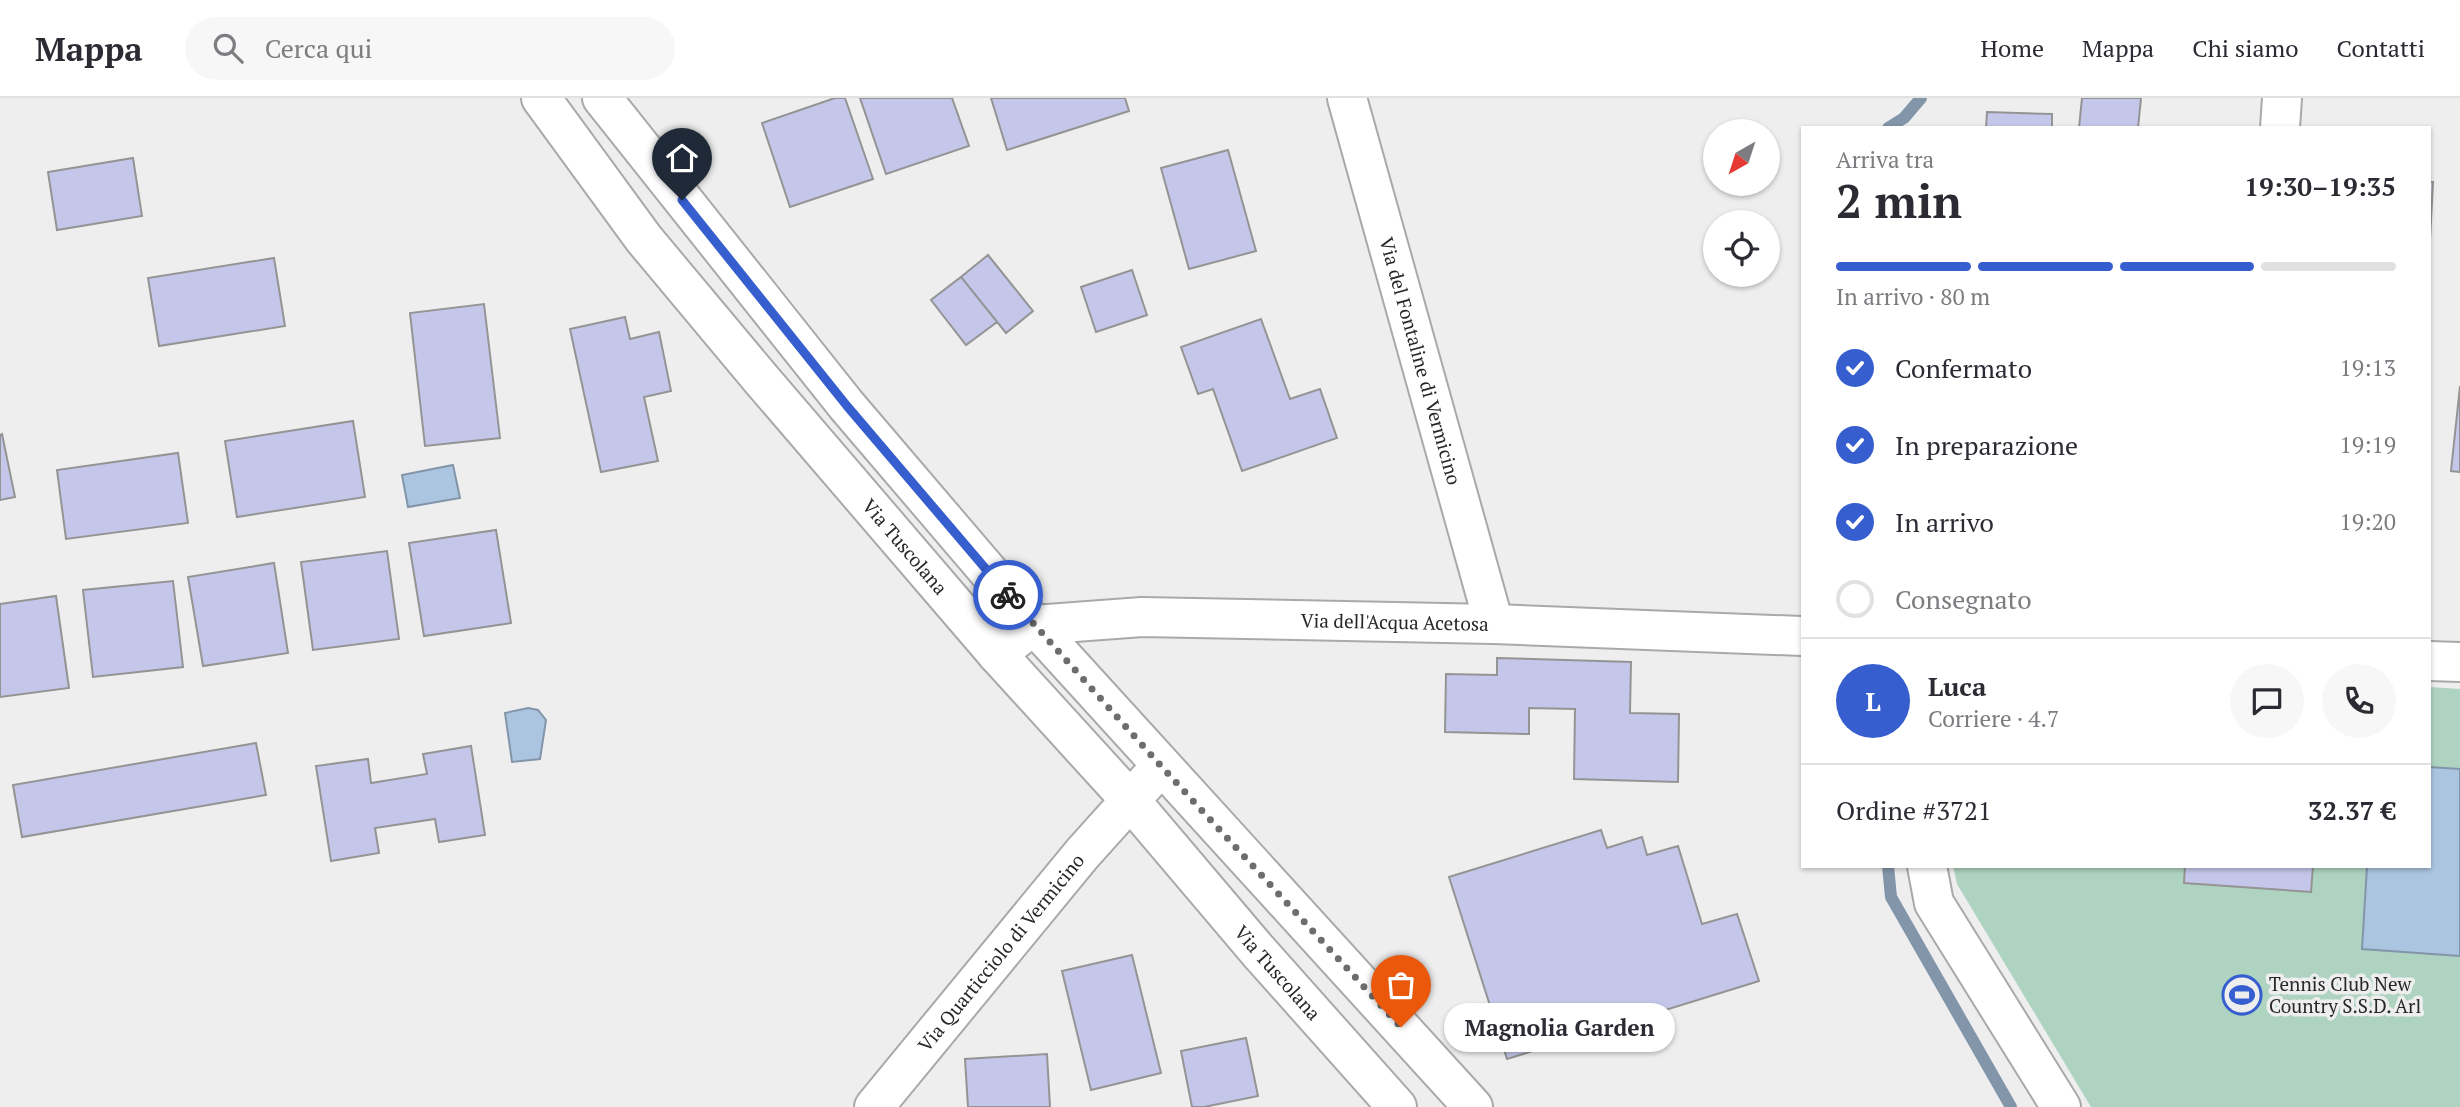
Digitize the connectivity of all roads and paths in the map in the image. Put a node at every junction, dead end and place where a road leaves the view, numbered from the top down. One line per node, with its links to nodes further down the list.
1 (541, 98): 9 (main road, Via Tuscolana)
2 (602, 98): 7 (main road)
3 (1347, 98): 6 (main road, Via del Fontaline di Vermicino)
4 (2282, 98): 5 (main road)
5 (2280, 126)
6 (1494, 624): 7 (main road, Via dell'Acqua Acetosa); 8 (main road, Via dell'Acqua Acetosa)
7 (1034, 625): 9 (main road); 12 (main road)
8 (1801, 636)
9 (997, 654): 13 (main road, Via Tuscolana)
10 (2431, 660): 11 (main road)
11 (2460, 662)
12 (1161, 766): 13 (main road, Via Quarticciolo di Vermicino); 17 (main road)
13 (1130, 800): 15 (main road, Via Quarticciolo di Vermicino); 16 (main road, Via Tuscolana)
14 (1927, 868): 18 (main road)
15 (874, 1107)
16 (1397, 1107)
17 (1473, 1107)
18 (2061, 1107)

